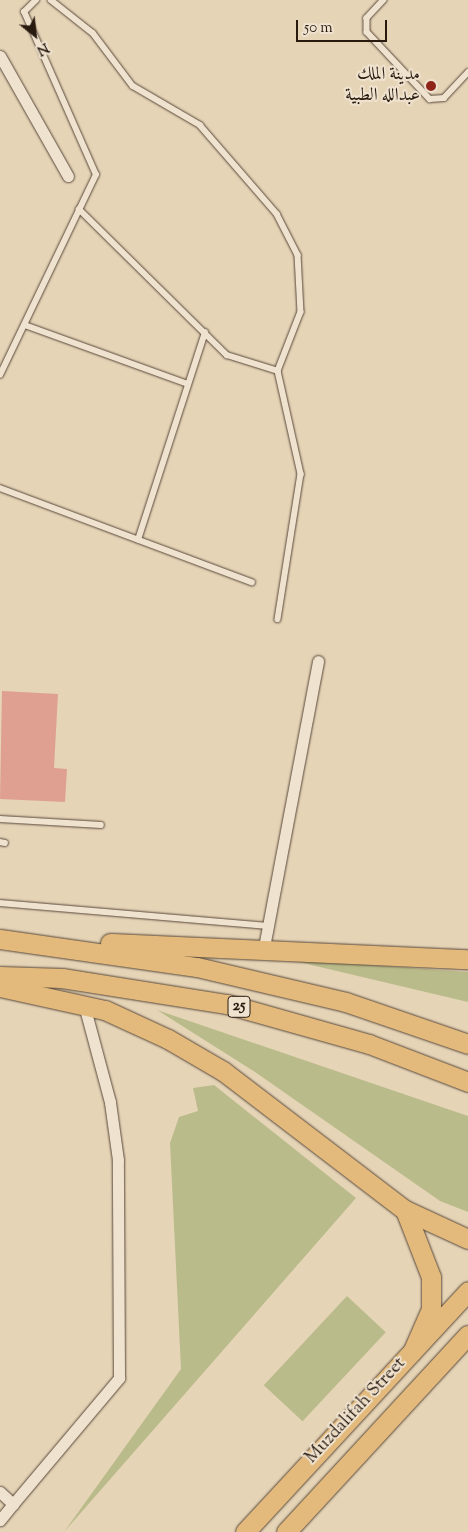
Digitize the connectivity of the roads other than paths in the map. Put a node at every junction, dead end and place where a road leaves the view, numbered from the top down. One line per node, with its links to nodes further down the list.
1 (36, 0): 7 (lane)
2 (51, 0): 10 (lane)
3 (384, 0): 5 (lane)
4 (0, 56): 6 (street)
5 (468, 72)
6 (68, 176)
7 (78, 209): 8 (lane); 9 (lane)
8 (25, 324): 11 (lane); 12 (lane)
9 (205, 333): 10 (lane); 12 (lane)
10 (278, 371): 16 (lane)
11 (0, 375)
12 (188, 384): 14 (lane)
13 (0, 488): 14 (lane)
14 (138, 540): 15 (lane)
15 (252, 582)
16 (278, 620)
17 (318, 661): 21 (street)
18 (0, 819): 19 (lane)
19 (101, 825)
20 (0, 903): 21 (lane)
21 (268, 926): 24 (street)
22 (0, 939): 23 (main road, 25)
23 (29, 941): 24 (main road); 29 (main road, 25)
24 (264, 947): 25 (main road)
25 (468, 959)
26 (0, 976): 30 (main road, 25)
27 (0, 987): 28 (main road)
28 (84, 1006): 31 (main road); 40 (street)
29 (468, 1044)
30 (468, 1082)
31 (405, 1210): 32 (main road); 36 (main road)
32 (468, 1239)
33 (468, 1291): 36 (main road, Muzdalifah Street)
34 (468, 1335): 37 (main road, Muzdalifah Street)
35 (468, 1344): 37 (main road)
36 (413, 1350): 42 (main road, Muzdalifah Street)
37 (440, 1366): 38 (main road, Muzdalifah Street)
38 (338, 1476): 43 (main road, Muzdalifah Street); 44 (main road)
39 (0, 1492): 40 (street)
40 (13, 1504): 41 (street)
41 (0, 1520)
42 (245, 1532)
43 (286, 1532)
44 (301, 1532)

